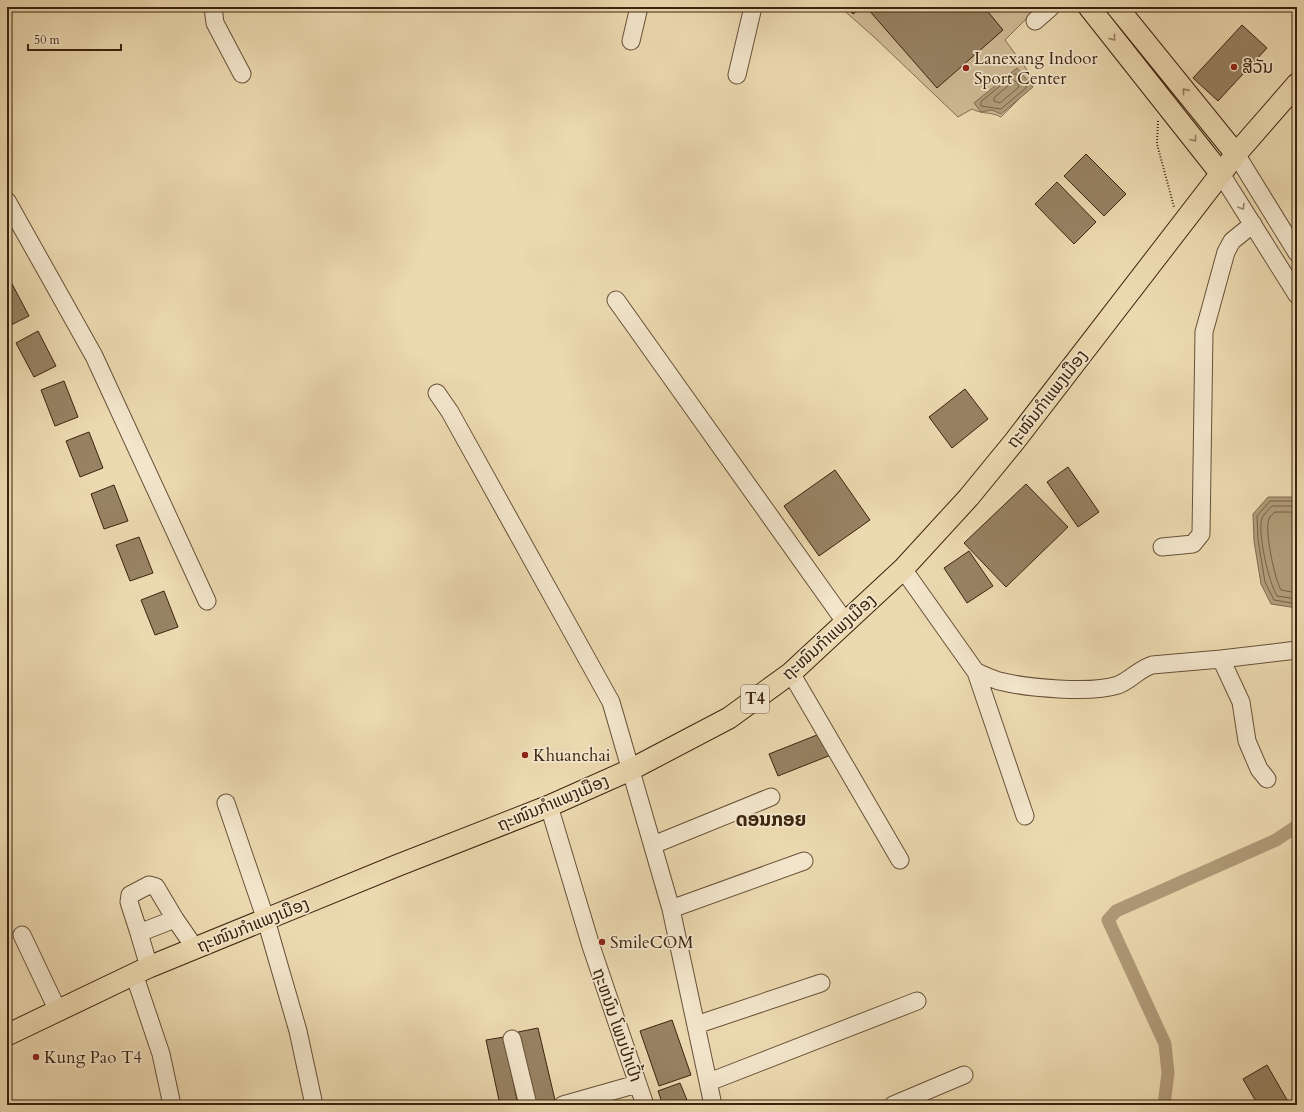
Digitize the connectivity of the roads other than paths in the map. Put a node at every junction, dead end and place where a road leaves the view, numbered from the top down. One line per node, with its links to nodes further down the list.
1 (213, 7): 9 (street)
2 (640, 7): 8 (street)
3 (753, 7): 10 (street)
4 (1051, 7): 7 (street)
5 (1089, 7): 13 (main road, one-way to 13)
6 (1116, 7): 12 (main road, one-way to 6)
7 (1035, 21)
8 (631, 41)
9 (242, 74)
10 (737, 76)
11 (1297, 84): 12 (main road, ຖະໜົນກຳແພງເມືອງ / T4)
12 (1236, 154): 13 (main road, ຖະໜົນກຳແພງເມືອງ / T4); 16 (street)
13 (1221, 174): 15 (street, one-way to 15); 21 (main road, ຖະໜົນກຳແພງເມືອງ / T4)
14 (7, 201): 22 (street)
15 (1253, 224): 17 (street); 20 (street)
16 (1297, 253)
17 (1297, 295)
18 (616, 300): 23 (street)
19 (437, 393): 28 (street)
20 (1162, 547)
21 (902, 570): 23 (main road, ຖະໜົນກຳແພງເມືອງ / T4); 26 (street)
22 (207, 601)
23 (846, 623): 27 (main road, ຖະໜົນກຳແພງເມືອງ / T4)
24 (1297, 650): 25 (street)
25 (1221, 660): 26 (street); 29 (street)
26 (976, 672): 33 (street)
27 (791, 673): 28 (main road, ຖະໜົນກຳແພງເມືອງ / T4); 36 (street)
28 (630, 770): 32 (main road, ຖະໜົນກຳແພງເມືອງ / T4); 34 (street)
29 (1267, 778)
30 (771, 796): 34 (street)
31 (226, 803): 39 (street)
32 (549, 806): 39 (main road, ຖະໜົນກຳແພງເມືອງ / T4); 52 (street, ຖະຫນົນ ໂພນປ່າເປົ້າ)
33 (1025, 816)
34 (653, 844): 37 (street)
35 (804, 860): 37 (street)
36 (900, 860)
37 (671, 909): 47 (street)
38 (175, 919): 40 (street); 40 (street); 42 (street)
39 (266, 920): 42 (main road, ຖະໜົນກຳແພງເມືອງ / T4); 54 (street)
40 (139, 933): 43 (street)
41 (22, 935): 46 (street)
42 (195, 948): 43 (main road, ຖະໜົນກຳແພງເມືອງ / T4)
43 (141, 971): 46 (main road, ຖະໜົນກຳແພງເມືອງ / T4); 53 (street)
44 (821, 983): 47 (street)
45 (917, 1001): 51 (street)
46 (58, 1011): 48 (main road, ຖະໜົນກຳແພງເມືອງ / T4)
47 (696, 1025): 51 (street)
48 (9, 1030)
49 (512, 1039): 55 (street)
50 (964, 1075): 59 (street)
51 (709, 1082): 58 (street)
52 (637, 1084): 56 (street); 57 (street, ຖະຫນົນ ໂພນປ່າເປົ້າ)
53 (172, 1105)
54 (314, 1105)
55 (528, 1105)
56 (563, 1105)
57 (645, 1105)
58 (713, 1105)
59 (893, 1105)

